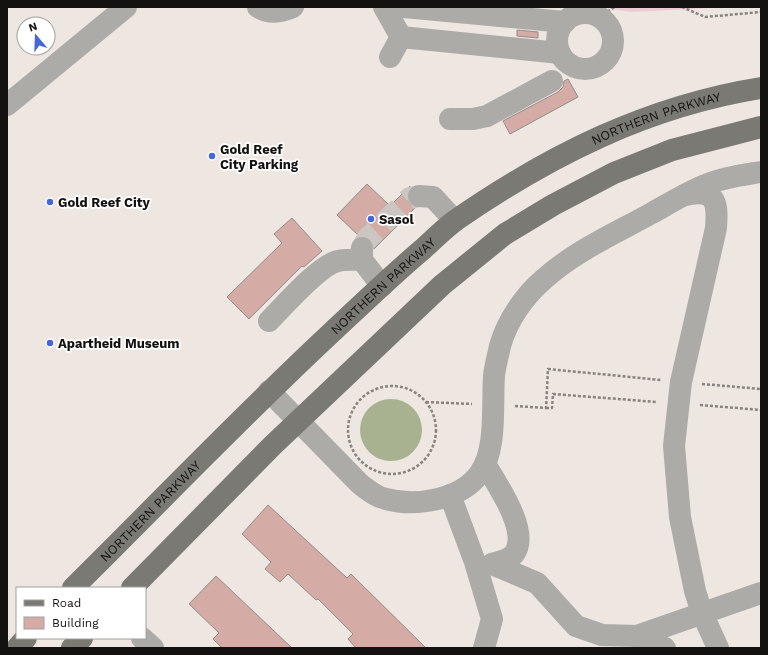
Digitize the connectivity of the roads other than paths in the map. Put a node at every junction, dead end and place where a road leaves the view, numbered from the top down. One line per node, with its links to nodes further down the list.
1 (126, 7): 13 (street)
2 (258, 7): 3 (street)
3 (293, 7)
4 (384, 7): 8 (street)
5 (404, 7): 7 (street)
6 (607, 12): 7 (street); 9 (street)
7 (565, 22): 9 (street)
8 (401, 37): 9 (street); 10 (street)
9 (560, 53)
10 (390, 56)
11 (552, 81): 14 (street)
12 (761, 88): 19 (main road, NORTHERN PARKWAY)
13 (7, 105)
14 (450, 119)
15 (761, 127): 23 (main road)
16 (761, 172): 17 (street)
17 (685, 195): 24 (street); 29 (street)
18 (419, 196): 19 (street)
19 (455, 221): 20 (main road, NORTHERN PARKWAY)
20 (382, 286): 21 (street); 22 (main road, NORTHERN PARKWAY)
21 (268, 322)
22 (269, 391): 23 (street); 26 (main road, NORTHERN PARKWAY)
23 (299, 421): 25 (street); 27 (main road)
24 (485, 464): 25 (street); 30 (street)
25 (450, 495): 37 (street)
26 (74, 587)
27 (133, 587)
28 (761, 593): 29 (street)
29 (702, 613): 30 (street); 39 (street)
30 (637, 636): 38 (street)
31 (25, 639): 34 (main road)
32 (81, 639): 35 (main road)
33 (143, 639): 36 (street)
34 (17, 648)
35 (72, 648)
36 (153, 648)
37 (484, 648)
38 (665, 648)
39 (718, 648)

